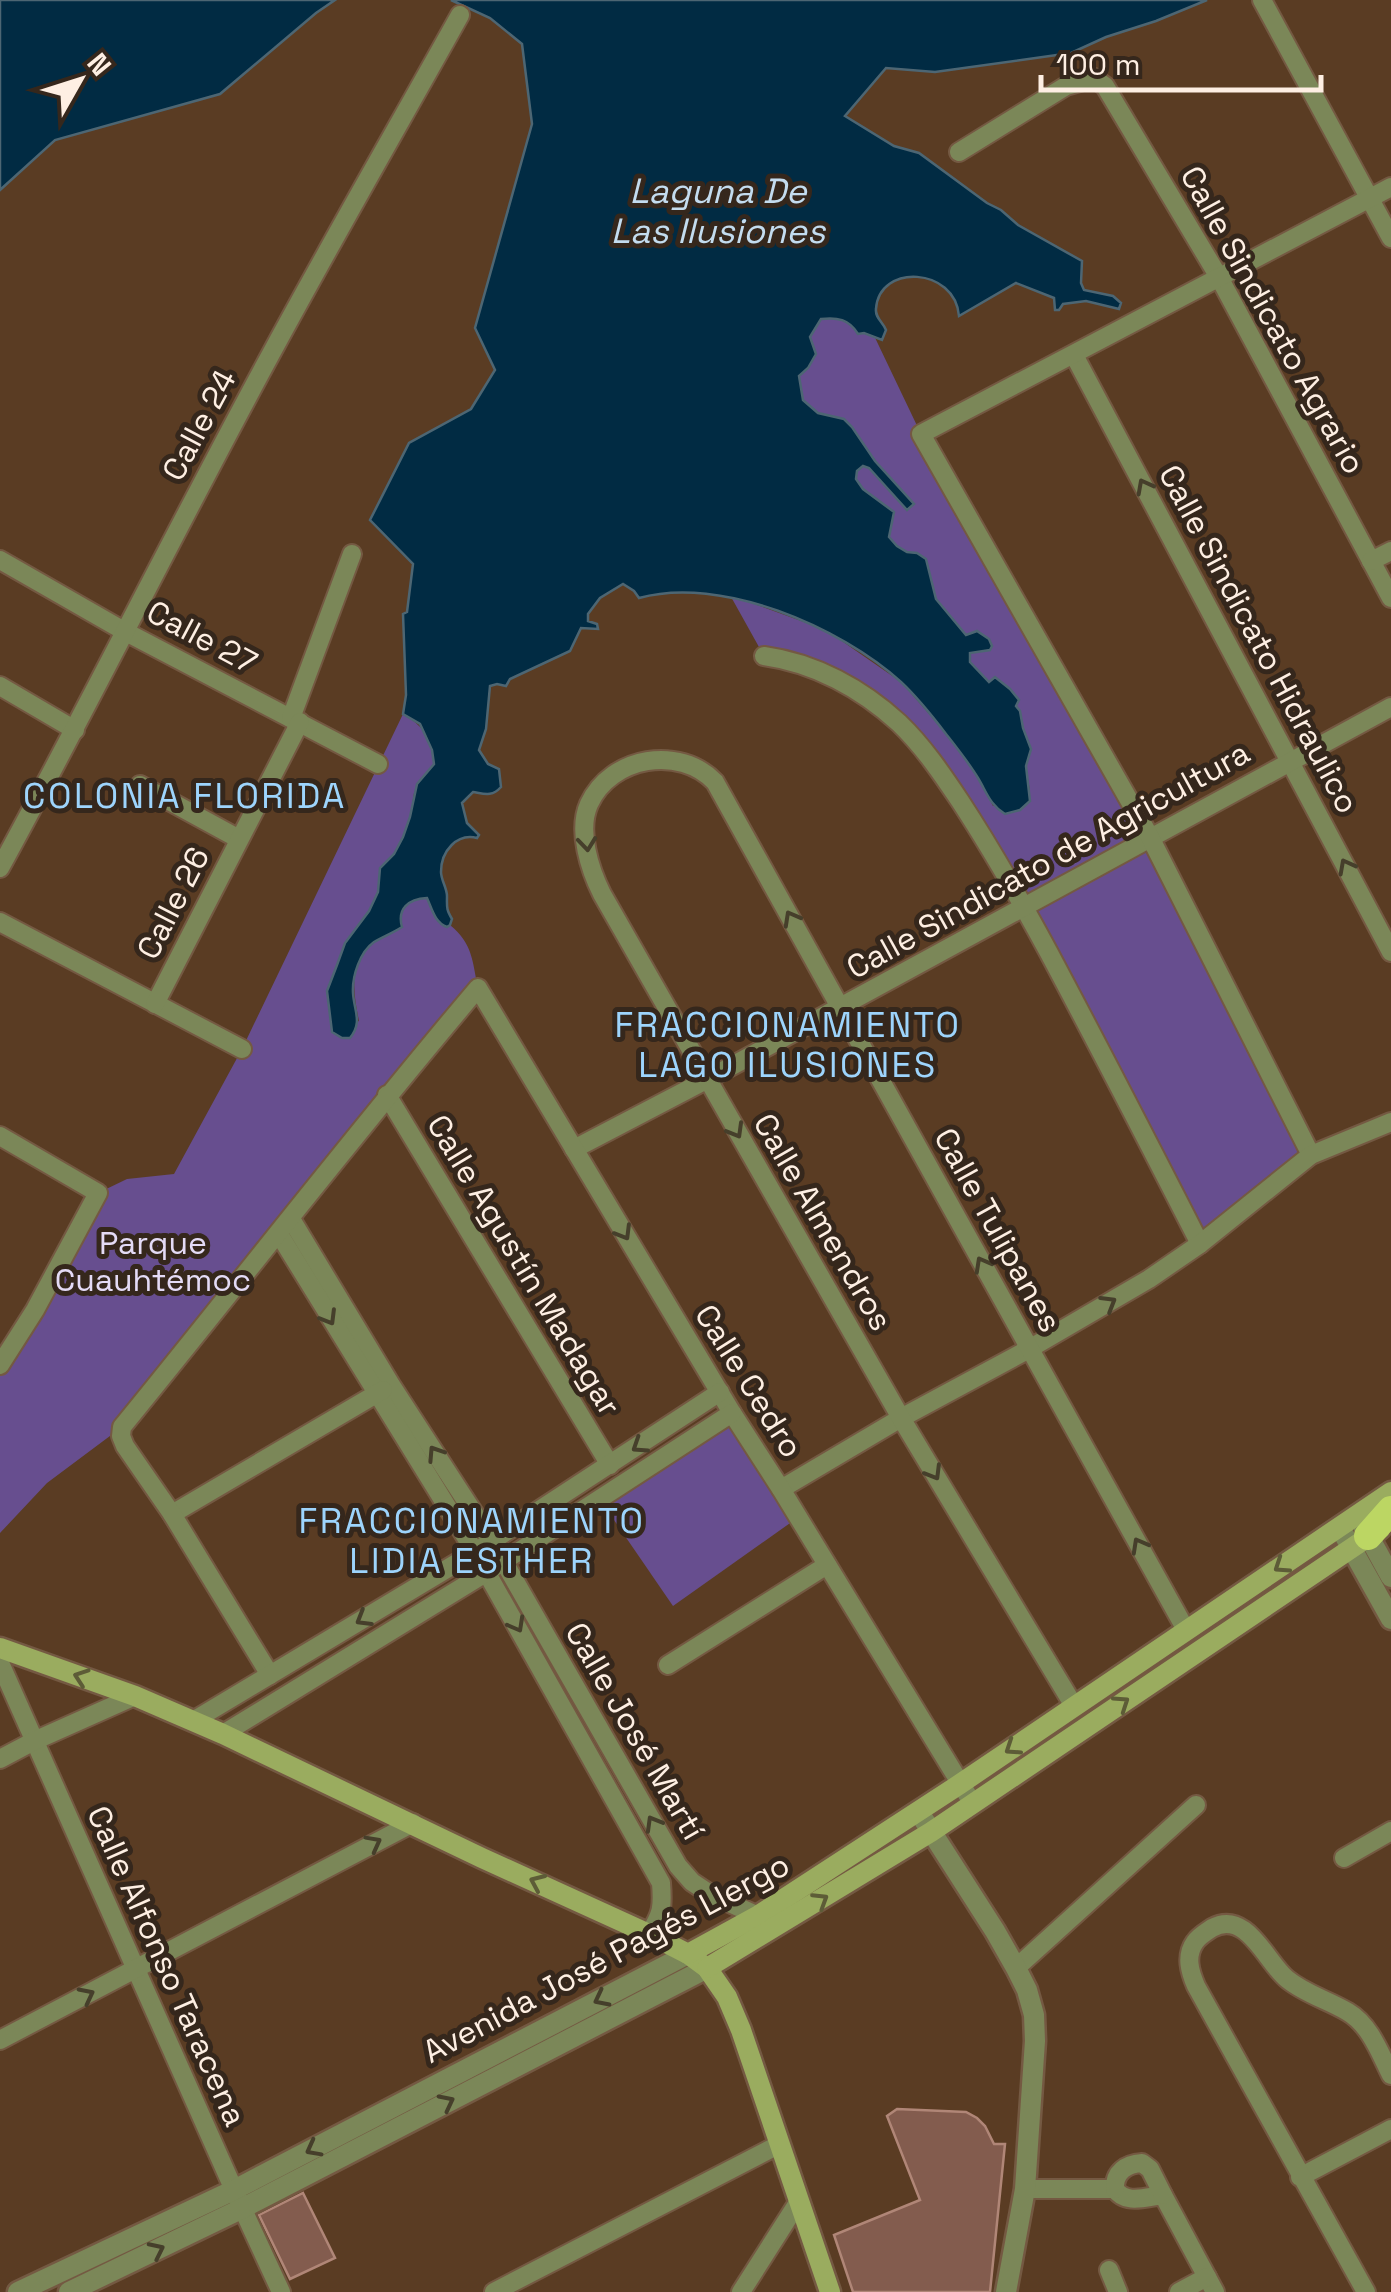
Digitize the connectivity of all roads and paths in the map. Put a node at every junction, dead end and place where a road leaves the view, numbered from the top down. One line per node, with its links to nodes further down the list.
1 (1262, 0): 5 (street)
2 (460, 15): 14 (street, Calle 24)
3 (958, 152): 7 (street, Calle Sindicato Agrario)
4 (1391, 187): 5 (street)
5 (1370, 198): 6 (street); 7 (street)
6 (1391, 238)
7 (1220, 279): 8 (street); 12 (street, Calle Sindicato Agrario)
8 (1074, 354): 20 (street, Calle Sindicato Hidraulico, one-way to 8); 24 (street)
9 (1391, 551): 12 (street)
10 (352, 554): 18 (street, Calle 26)
11 (0, 560): 14 (street, Calle 27)
12 (1371, 561): 13 (street, Calle Sindicato Agrario)
13 (1391, 598)
14 (124, 630): 18 (street, Calle 27); 19 (street, Calle 24)
15 (764, 656): 27 (street)
16 (0, 686): 19 (street)
17 (1391, 708): 20 (street, Calle Sindicato de Agricultura)
18 (296, 720): 21 (street, Calle 27); 25 (street, Calle 26)
19 (75, 730): 26 (street, Calle 24)
20 (1292, 762): 24 (street, Calle Sindicato de Agricultura); 29 (street, Calle Sindicato Hidraulico, one-way to 20)
21 (378, 764)
22 (630, 766): 31 (street, Calle Tulipanes, one-way to 22); 33 (street, Calle Almendros, one-way to 33)
23 (140, 784): 25 (street)
24 (1150, 837): 27 (street, Calle Sindicato de Agricultura); 38 (street)
25 (239, 840): 30 (street, Calle 26)
26 (0, 868)
27 (1024, 908): 31 (street, Calle Sindicato de Agricultura); 41 (street)
28 (0, 922): 30 (street)
29 (1391, 952)
30 (154, 1004): 32 (street)
31 (840, 1008): 33 (street, Calle Sindicato de Agricultura); 42 (street, Calle Tulipanes, one-way to 31)
32 (242, 1049)
33 (706, 1080): 37 (street, Calle Sindicato de Agricultura); 47 (street, Calle Almendros, one-way to 47)
34 (387, 1095): 37 (street, Calle Cedro); 39 (street); 48 (street, Calle Agustín Madagar)
35 (1391, 1122): 38 (street)
36 (0, 1136): 43 (street)
37 (574, 1149): 45 (street, Calle Cedro, one-way to 45)
38 (1311, 1154): 41 (street)
39 (291, 1219): 40 (street); 44 (street, Calle José Martí)
40 (278, 1234): 44 (street, Calle José Martí, one-way to 44); 52 (street)
41 (1200, 1244): 42 (street, one-way to 41)
42 (1030, 1349): 47 (street); 60 (street, Calle Tulipanes, one-way to 42)
43 (0, 1364)
44 (384, 1389): 52 (street); 54 (street, Calle José Martí)
45 (720, 1392): 46 (street, Calle Cedro); 48 (street, one-way to 48)
46 (732, 1414): 49 (street, Calle Cedro); 55 (street)
47 (901, 1418): 49 (street); 66 (street, Calle Almendros, one-way to 66)
48 (610, 1465): 54 (street)
49 (781, 1489): 56 (street, Calle Cedro)
50 (1391, 1492): 53 (main road, Avenida José Pagés Llergo)
51 (1391, 1510): 53 (highway)
52 (172, 1514): 64 (street)
53 (1361, 1530): 58 (street); 59 (street); 60 (main road, Avenida José Pagés Llergo, one-way to 60); 72 (main road, Avenida José Pagés Llergo, one-way to 53)
54 (484, 1546): 55 (street, Calle José Martí); 57 (street, Calle José Martí); 64 (street, one-way to 64)
55 (504, 1561): 57 (street); 79 (street, Calle José Martí, one-way to 55)
56 (827, 1564): 63 (street); 71 (street, Calle Cedro)
57 (487, 1572): 68 (street); 80 (street, Calle José Martí, one-way to 80)
58 (1391, 1577)
59 (1391, 1620)
60 (1186, 1630): 66 (main road, Avenida José Pagés Llergo)
61 (0, 1648): 65 (main road, one-way to 61)
62 (0, 1663): 69 (street, Calle Alfonso Taracena)
63 (668, 1665)
64 (270, 1676): 67 (street)
65 (135, 1696): 67 (main road); 69 (street)
66 (1074, 1706): 71 (main road, Avenida José Pagés Llergo, one-way to 71)
67 (193, 1721): 68 (main road)
68 (223, 1734): 75 (main road)
69 (34, 1742): 70 (street); 84 (street, Calle Alfonso Taracena)
70 (0, 1760)
71 (960, 1784): 72 (street, Calle Cedro); 74 (main road, Avenida José Pagés Llergo)
72 (973, 1804): 77 (main road, Avenida José Pagés Llergo)
73 (1196, 1804): 83 (street)
74 (918, 1811): 77 (street); 79 (main road, Avenida José Pagés Llergo)
75 (413, 1822): 80 (main road, one-way to 75); 84 (street, one-way to 75)
76 (1391, 1831): 78 (street)
77 (931, 1832): 79 (main road, Avenida José Pagés Llergo, one-way to 77); 83 (street)
78 (1344, 1858)
79 (768, 1921): 81 (main road, Avenida José Pagés Llergo); 82 (main road, Avenida José Pagés Llergo)
80 (650, 1934): 81 (main road)
81 (688, 1954): 82 (main road); 93 (street, Avenida José Pagés Llergo, one-way to 93)
82 (707, 1968): 88 (main road); 93 (street, Avenida José Pagés Llergo, one-way to 82)
83 (1016, 1968): 90 (street)
84 (136, 1970): 85 (street, one-way to 84); 93 (street, Calle Alfonso Taracena)
85 (0, 2040)
86 (1391, 2074): 89 (street)
87 (1391, 2129): 89 (street)
88 (780, 2144): 94 (main road); 100 (street)
89 (1300, 2177): 106 (street)
90 (1026, 2188): 91 (street); 103 (street)
91 (1115, 2189): 92 (street); 92 (street)
92 (1162, 2195): 96 (street)
93 (238, 2199): 97 (street, Avenida José Pagés Llergo); 98 (street, Avenida José Pagés Llergo, one-way to 93); 99 (street, Calle Alfonso Taracena)
94 (799, 2201): 101 (street); 102 (main road)
95 (1109, 2270): 104 (street)
96 (1211, 2284): 105 (street)
97 (18, 2292)
98 (69, 2292)
99 (281, 2292)
100 (494, 2292)
101 (741, 2292)
102 (830, 2292)
103 (1006, 2292)
104 (1118, 2292)
105 (1179, 2292)
106 (1366, 2292)

